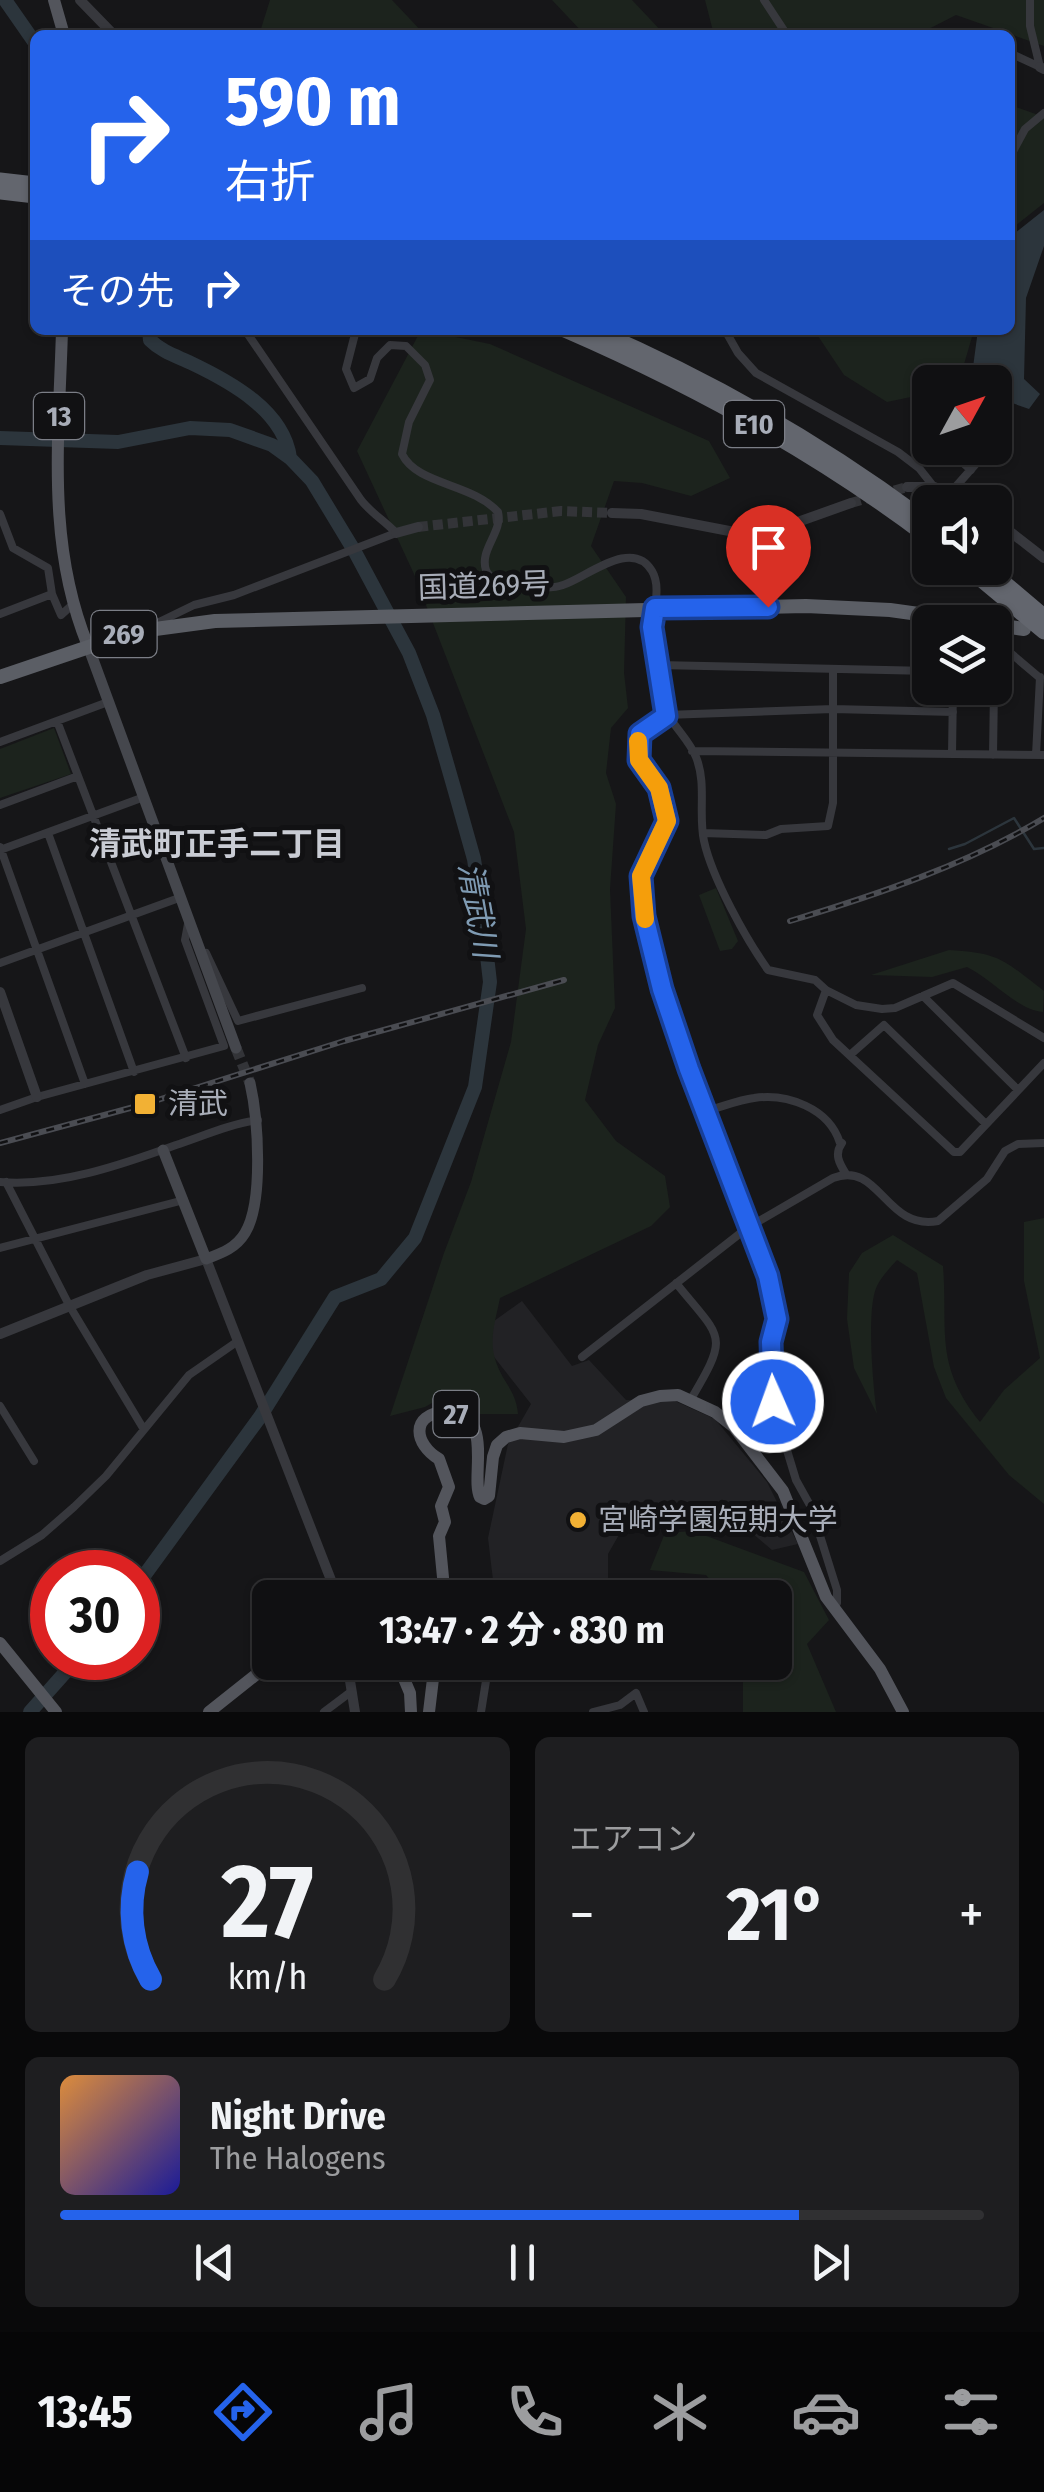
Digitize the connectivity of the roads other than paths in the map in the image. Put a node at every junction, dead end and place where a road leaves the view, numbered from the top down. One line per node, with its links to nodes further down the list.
1 (54, 0): 5 (main road)
2 (80, 0): 6 (street)
3 (764, 0): 7 (street)
4 (1030, 0): 9 (street)
5 (63, 30)
6 (109, 30)
7 (785, 30)
8 (1015, 55): 9 (street)
9 (1042, 68)
10 (1044, 114): 11 (street)
11 (1015, 149)
12 (0, 180): 13 (highway)
13 (30, 183)
14 (0, 192): 15 (highway)
15 (30, 195)
16 (62, 335): 44 (main road, 13)
17 (248, 335): 36 (street)
18 (355, 335): 45 (street)
19 (576, 335): 33 (highway, E10)
20 (605, 335): 30 (highway, E10)
21 (728, 335): 25 (street)
22 (965, 465): 24 (street)
23 (975, 465): 24 (street)
24 (971, 470): 26 (street)
25 (932, 485)
26 (957, 485)
27 (907, 487): 28 (street)
28 (912, 487)
29 (851, 503): 31 (street)
30 (912, 512)
31 (612, 513)
32 (0, 514): 37 (street)
33 (912, 526)
34 (418, 527): 36 (street)
35 (1012, 533): 39 (street)
36 (390, 536): 43 (street)
37 (13, 548): 38 (street); 42 (street)
38 (0, 553)
39 (1044, 558)
40 (987, 585): 53 (highway)
41 (1007, 585): 48 (highway)
42 (52, 594): 44 (street); 47 (street)
43 (222, 599): 49 (street); 52 (street)
44 (72, 606): 54 (main road, 13)
45 (655, 608): 46 (highway, 国道269号 / 269); 49 (highway, 国道269号 / 269); 56 (street)
46 (912, 613)
47 (0, 614)
48 (1044, 616)
49 (215, 621): 52 (highway, 国道269号 / 269)
50 (1012, 627): 51 (highway)
51 (1024, 629)
52 (133, 632): 54 (highway, 国道269号 / 269)
53 (1044, 632)
54 (88, 646): 59 (highway, 国道269号 / 269); 61 (main road)
55 (1012, 654): 60 (street)
56 (658, 664): 57 (street); 66 (street)
57 (833, 670): 58 (street); 64 (street)
58 (912, 671)
59 (0, 677)
60 (1042, 679): 73 (street)
61 (108, 702): 67 (street); 75 (main road)
62 (952, 705): 65 (street)
63 (994, 705): 72 (street)
64 (833, 709): 65 (street); 66 (street); 70 (street)
65 (952, 712): 71 (street)
66 (666, 716): 69 (street); 102 (street)
67 (56, 721): 68 (street); 74 (street)
68 (0, 742)
69 (692, 750): 70 (street); 79 (street)
70 (834, 753): 71 (street); 79 (street)
71 (952, 754): 72 (street)
72 (994, 755): 73 (street)
73 (1040, 755)
74 (78, 776): 76 (street); 77 (street)
75 (144, 797): 77 (street); 81 (main road)
76 (0, 805)
77 (93, 816): 78 (street); 82 (street)
78 (48, 832): 80 (street); 84 (street)
79 (703, 832): 88 (street)
80 (0, 849): 85 (street)
81 (179, 898): 82 (street); 83 (main road)
82 (132, 916): 84 (street); 94 (street)
83 (188, 924): 87 (street); 92 (main road); 94 (street)
84 (84, 933): 85 (street); 96 (street)
85 (37, 950): 86 (street); 98 (street)
86 (0, 963)
87 (362, 988)
88 (826, 990): 90 (street); 93 (street)
89 (0, 992): 100 (street)
90 (924, 996): 91 (street); 99 (street)
91 (1044, 1038)
92 (236, 1048)
93 (850, 1055): 104 (street); 104 (street)
94 (186, 1058): 96 (street)
95 (1044, 1063): 99 (street)
96 (134, 1072): 98 (street)
97 (250, 1083): 103 (main road)
98 (85, 1084): 100 (street)
99 (1018, 1090): 104 (street)
100 (37, 1097): 101 (street)
101 (0, 1110)
102 (706, 1112): 107 (street); 110 (street)
103 (258, 1120): 106 (street); 113 (main road)
104 (986, 1124)
105 (1044, 1143): 107 (street)
106 (164, 1150): 108 (street); 109 (main road)
107 (846, 1174): 110 (street)
108 (3, 1182): 111 (street)
109 (185, 1200): 111 (street); 113 (main road)
110 (748, 1228): 114 (street); 126 (street)
111 (34, 1238): 112 (street); 115 (street)
112 (0, 1248)
113 (206, 1259): 115 (street); 117 (street)
114 (676, 1283): 118 (street); 119 (street)
115 (69, 1305): 116 (street); 121 (street)
116 (0, 1334)
117 (240, 1347): 121 (street); 124 (street)
118 (582, 1358)
119 (691, 1400): 125 (main road, 27); 126 (main road)
120 (0, 1406): 122 (street)
121 (144, 1428): 123 (street)
122 (34, 1461)
123 (0, 1561)
124 (331, 1580)
125 (443, 1580)
126 (834, 1609): 143 (main road)
127 (0, 1643): 134 (main road)
128 (252, 1678): 135 (main road)
129 (350, 1680): 133 (street)
130 (405, 1680): 138 (main road)
131 (432, 1680): 139 (main road)
132 (486, 1680): 140 (street)
133 (352, 1691): 136 (street); 137 (street)
134 (56, 1712)
135 (209, 1712)
136 (324, 1712)
137 (355, 1712)
138 (411, 1712)
139 (429, 1712)
140 (481, 1712)
141 (593, 1712): 142 (street)
142 (644, 1712)
143 (903, 1712)

